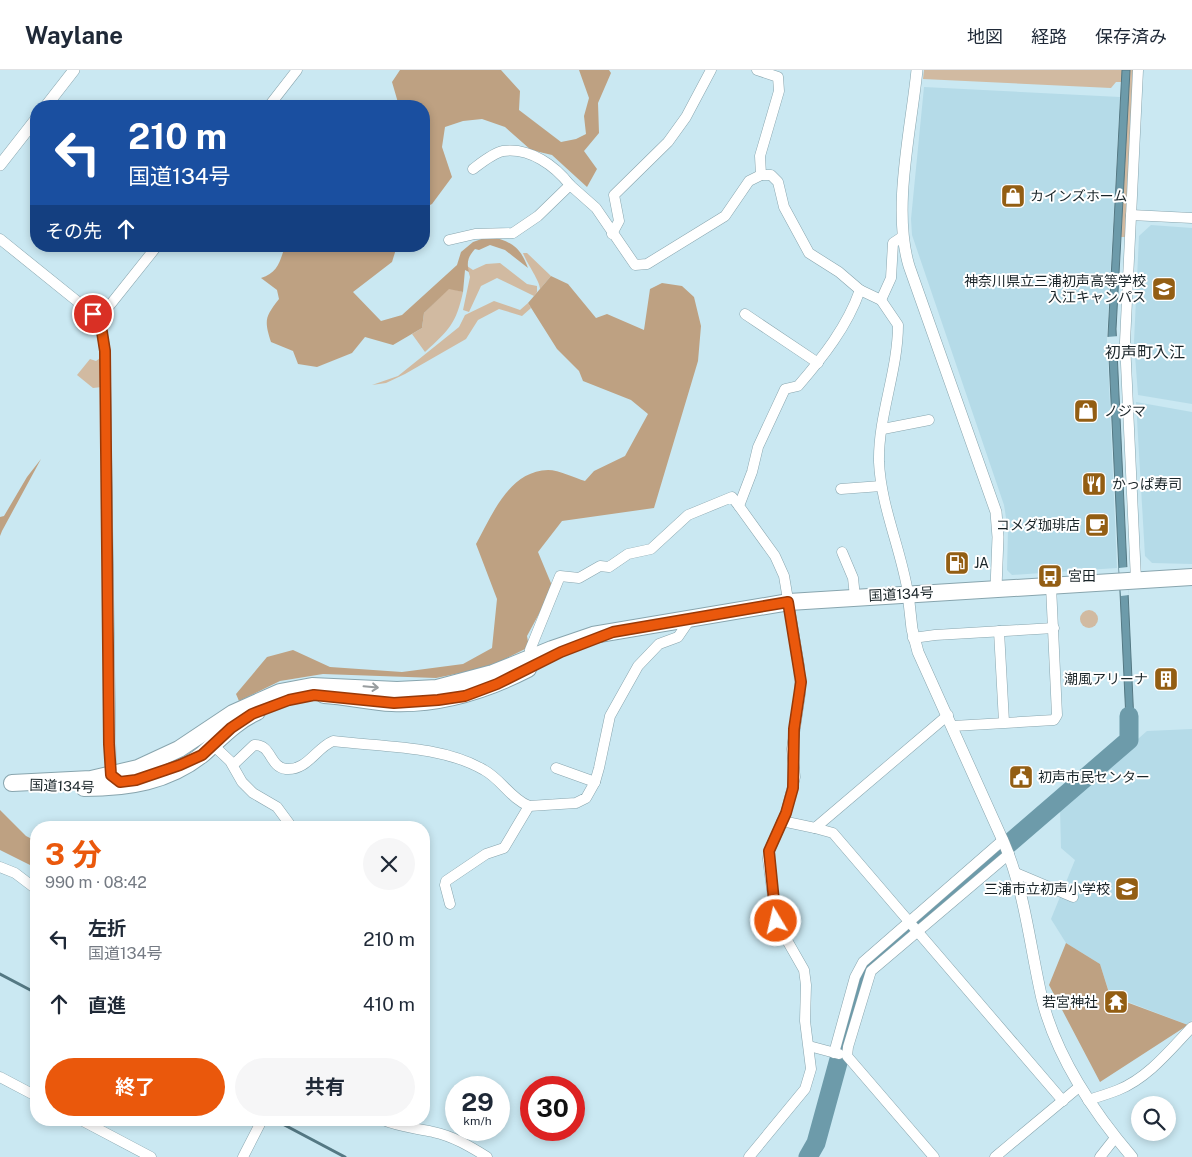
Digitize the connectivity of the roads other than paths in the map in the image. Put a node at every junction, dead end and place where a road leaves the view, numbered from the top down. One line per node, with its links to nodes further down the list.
1 (74, 70): 7 (street)
2 (298, 70): 8 (street)
3 (710, 70): 16 (street)
4 (758, 70): 12 (street)
5 (916, 70): 17 (street)
6 (1138, 70): 14 (street)
7 (51, 100)
8 (273, 100)
9 (30, 127): 10 (street)
10 (0, 165)
11 (473, 169): 13 (street)
12 (761, 174): 16 (street); 21 (street)
13 (570, 185): 16 (street); 19 (street)
14 (1130, 215): 15 (street); 33 (street)
15 (1192, 218)
16 (612, 234)
17 (902, 237): 22 (street); 35 (street)
18 (0, 239): 24 (street)
19 (449, 240)
20 (152, 252): 24 (street)
21 (860, 290): 22 (street); 25 (street)
22 (882, 300): 27 (street)
23 (744, 314): 25 (street)
24 (98, 320): 51 (street)
25 (818, 363): 30 (street)
26 (929, 420): 27 (street)
27 (882, 429): 28 (street)
28 (881, 486): 29 (street); 36 (street)
29 (841, 489)
30 (739, 506): 38 (street); 44 (street)
31 (842, 552): 37 (street)
32 (1192, 577): 33 (highway, 国道134号)
33 (1135, 580): 34 (highway, 国道134号)
34 (1051, 586): 35 (highway, 国道134号); 40 (street)
35 (996, 588): 36 (highway, 国道134号)
36 (908, 593): 37 (highway, 国道134号); 43 (street)
37 (855, 596): 38 (highway, 国道134号)
38 (788, 602): 39 (highway, 国道134号); 57 (street)
39 (691, 618): 42 (highway, 国道134号); 53 (street)
40 (1054, 628): 41 (street); 46 (street)
41 (999, 631): 43 (street); 46 (street)
42 (613, 632): 44 (highway, 国道134号); 47 (highway, 国道134号)
43 (914, 638): 45 (street)
44 (531, 657): 49 (highway, 国道134号, one-way to 44)
45 (950, 721): 46 (street); 58 (street); 59 (street)
46 (1004, 722)
47 (207, 750): 48 (street); 49 (highway); 51 (highway); 54 (highway, 国道134号)
48 (232, 765): 55 (street); 56 (street)
49 (138, 768): 51 (highway, 国道134号)
50 (556, 768): 53 (street)
51 (111, 775): 52 (highway, 国道134号); 54 (highway)
52 (6, 782): 54 (highway, 国道134号)
53 (595, 782): 55 (street)
54 (92, 788)
55 (528, 806): 64 (street)
56 (287, 821)
57 (782, 821): 58 (street); 67 (street)
58 (815, 828): 65 (street)
59 (1006, 847): 61 (street); 65 (street); 65 (street)
60 (0, 867): 62 (street)
61 (1016, 873): 63 (street); 70 (street)
62 (30, 884)
63 (1074, 897)
64 (450, 904)
65 (913, 927): 68 (street); 73 (street)
66 (1192, 1026): 72 (street)
67 (809, 1046): 68 (street); 81 (street)
68 (840, 1054): 82 (street)
69 (0, 1077): 71 (street)
70 (1080, 1087): 72 (street); 73 (street)
71 (30, 1093)
72 (1088, 1100): 77 (street)
73 (1063, 1101): 83 (street)
74 (93, 1126): 78 (street)
75 (259, 1126): 79 (street)
76 (400, 1126): 80 (street)
77 (1116, 1138): 84 (street); 85 (street)
78 (152, 1157)
79 (243, 1157)
80 (487, 1157)
81 (749, 1157)
82 (934, 1157)
83 (995, 1157)
84 (1100, 1157)
85 (1132, 1157)

